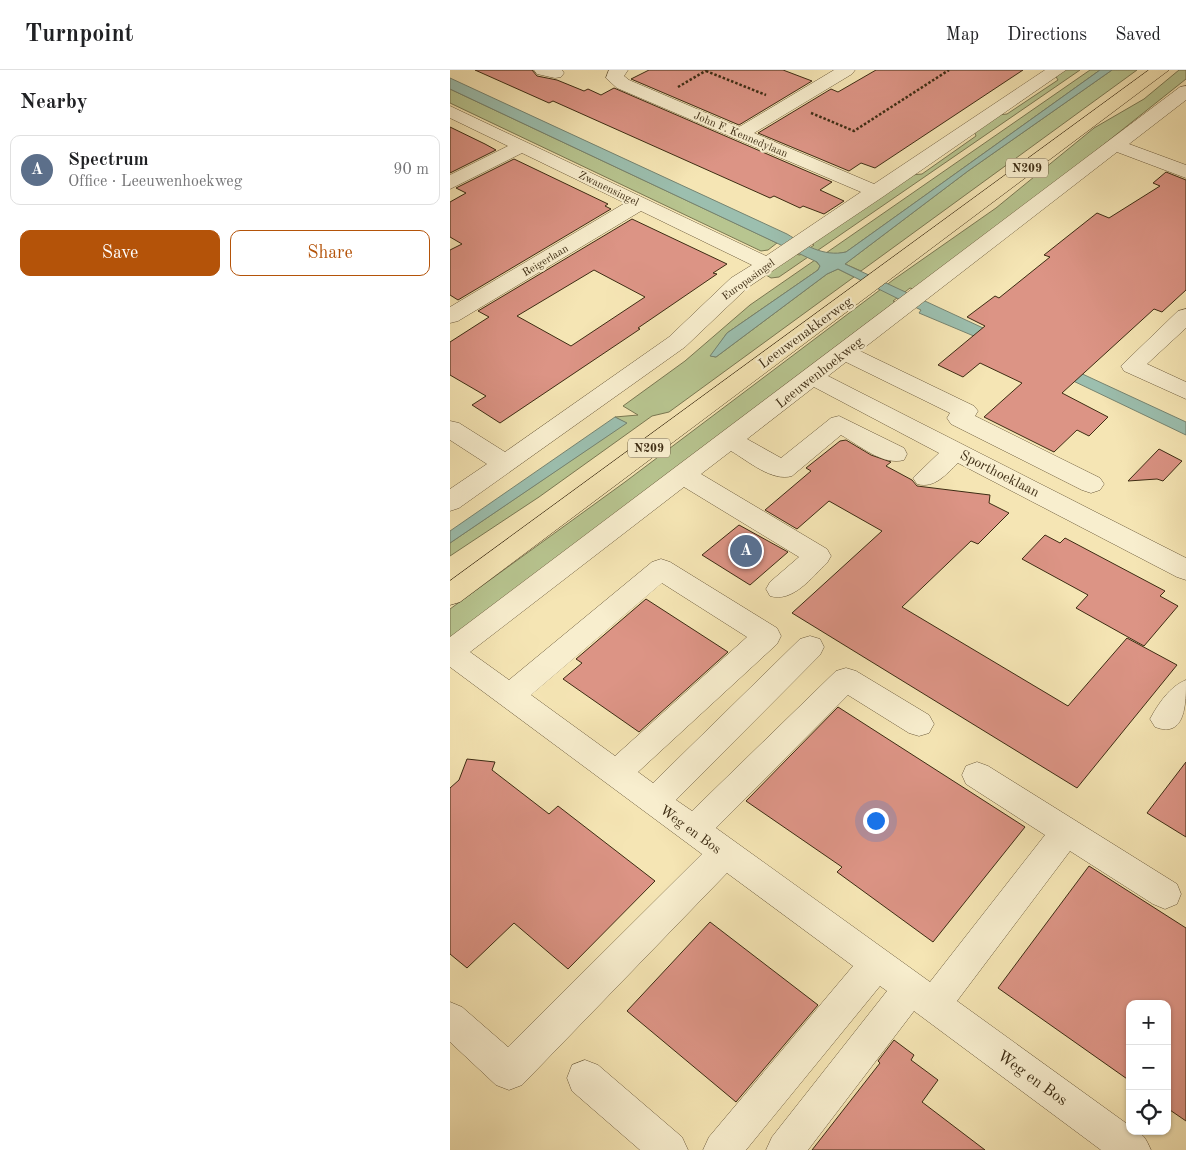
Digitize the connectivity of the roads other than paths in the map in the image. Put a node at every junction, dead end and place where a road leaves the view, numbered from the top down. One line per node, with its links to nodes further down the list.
1 (619, 70): 8 (street, John F. Kennedylaan)
2 (1057, 70): 13 (street, Europasingel)
3 (1160, 70): 32 (main road, Leeuwenakkerweg / N209)
4 (842, 71): 8 (street)
5 (1178, 100): 7 (street); 9 (street, Leeuwenhoekweg)
6 (450, 111): 10 (street, Zwanensingel)
7 (1186, 117)
8 (740, 134): 13 (street, John F. Kennedylaan)
9 (1116, 145): 11 (street); 18 (street, Leeuwenhoekweg)
10 (522, 146): 12 (street); 14 (street, Zwanensingel)
11 (1186, 172)
12 (450, 183)
13 (877, 192): 15 (street, Europasingel)
14 (640, 203): 15 (street, Zwanensingel); 16 (street, Reigerlaan)
15 (775, 259): 25 (street, Europasingel)
16 (452, 313)
17 (1186, 316): 20 (street)
18 (845, 353): 19 (street, Leeuwenhoekweg); 28 (street)
19 (814, 377): 22 (street, Leeuwenhoekweg); 23 (street, Sporthoeklaan)
20 (1186, 390)
21 (450, 429): 25 (street)
22 (730, 440): 24 (street); 26 (street, Leeuwenhoekweg)
23 (956, 451): 27 (street); 30 (street, Sporthoeklaan)
24 (896, 454)
25 (506, 464): 29 (street, Europasingel)
26 (684, 475): 31 (street); 34 (street, Leeuwenhoekweg)
27 (926, 478)
28 (1091, 484)
29 (450, 502)
30 (1186, 570)
31 (780, 589)
32 (450, 595)
33 (810, 647): 41 (street)
34 (450, 652): 36 (street, Weg en Bos)
35 (1186, 692): 37 (street)
36 (510, 696): 39 (street, Weg en Bos); 39 (street)
37 (1165, 719)
38 (919, 724): 42 (street)
39 (616, 774): 41 (street, Weg en Bos)
40 (977, 775): 43 (street)
41 (654, 802): 42 (street, Weg en Bos)
42 (693, 831): 44 (street, Weg en Bos)
43 (1066, 832): 45 (street); 47 (street)
44 (724, 854): 46 (street, Weg en Bos); 48 (street)
45 (1165, 894)
46 (877, 964): 47 (street, Weg en Bos); 51 (street)
47 (922, 997): 52 (street); 53 (street, Weg en Bos)
48 (450, 1019)
49 (584, 1078): 50 (street)
50 (669, 1150)
51 (722, 1150)
52 (784, 1150)
53 (1132, 1150)

